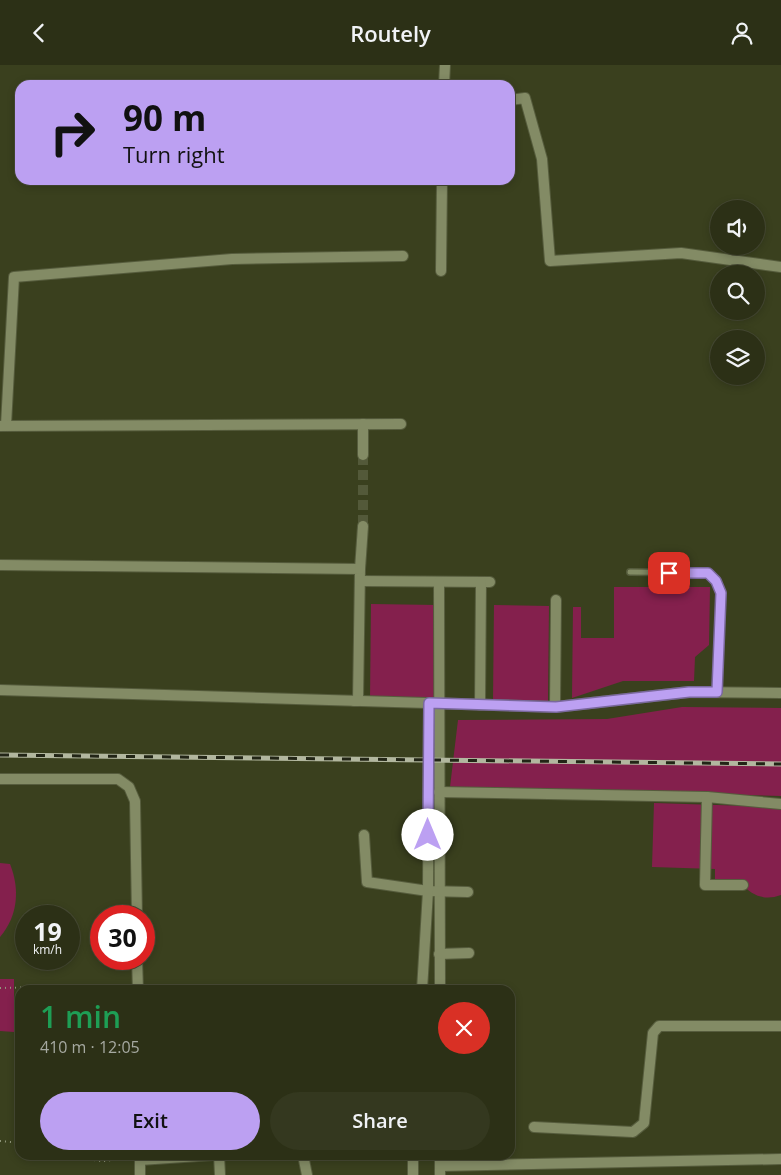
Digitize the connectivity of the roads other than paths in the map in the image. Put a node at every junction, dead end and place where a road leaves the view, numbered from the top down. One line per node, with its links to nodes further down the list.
1 (445, 65): 2 (street)
2 (444, 80)
3 (515, 99): 6 (street)
4 (442, 185): 7 (street)
5 (403, 256): 10 (street)
6 (781, 267)
7 (441, 271)
8 (362, 424): 9 (street); 10 (street); 11 (street)
9 (401, 424)
10 (3, 425)
11 (362, 455)
12 (363, 526): 14 (street)
13 (0, 565): 14 (street)
14 (360, 569): 16 (street)
15 (630, 572): 20 (lane)
16 (360, 581): 17 (street); 22 (street)
17 (439, 582): 23 (street); 24 (street)
18 (556, 600): 25 (street)
19 (0, 690): 22 (street)
20 (717, 692): 21 (street); 25 (street)
21 (781, 693)
22 (354, 701): 23 (street)
23 (434, 703): 24 (street); 27 (street); 32 (street)
24 (480, 705): 25 (street)
25 (556, 707)
26 (0, 779): 35 (street)
27 (439, 792): 28 (street); 33 (street)
28 (707, 797): 29 (street); 31 (street)
29 (781, 804)
30 (364, 835): 32 (street)
31 (743, 885)
32 (428, 891): 33 (street); 40 (street)
33 (439, 891): 34 (street); 36 (street)
34 (468, 892)
35 (136, 905)
36 (439, 953): 37 (street); 41 (street)
37 (469, 953)
38 (137, 970): 39 (street)
39 (138, 985)
40 (422, 985)
41 (440, 985)
42 (781, 1026): 43 (street)
43 (534, 1127)
44 (781, 1159): 49 (street)
45 (140, 1160): 50 (street)
46 (219, 1160): 51 (street)
47 (304, 1160): 52 (street)
48 (413, 1160): 53 (street)
49 (440, 1171)
50 (140, 1175)
51 (220, 1175)
52 (307, 1175)
53 (413, 1175)

